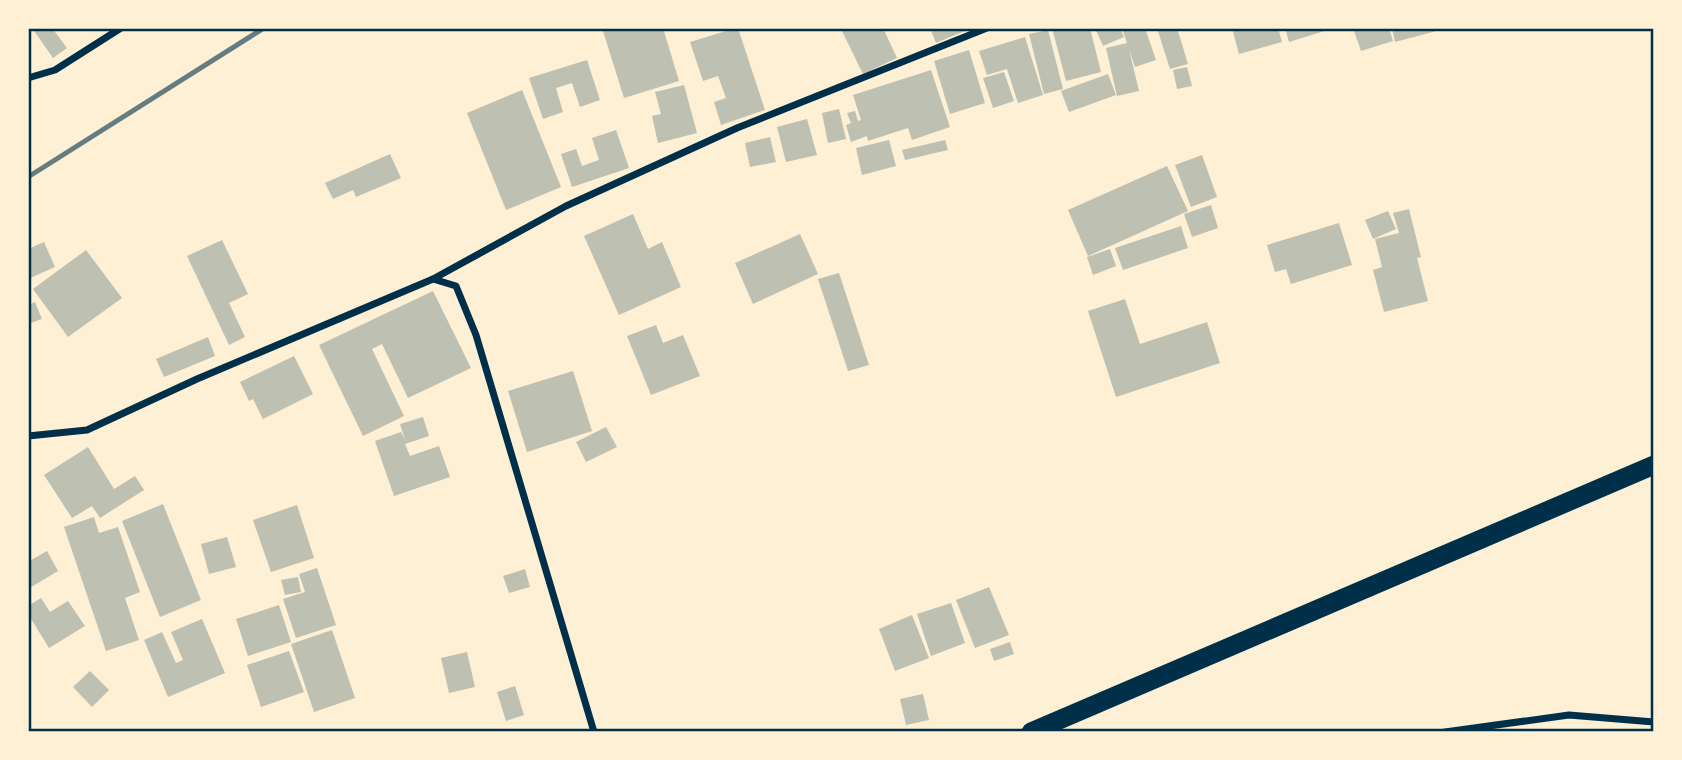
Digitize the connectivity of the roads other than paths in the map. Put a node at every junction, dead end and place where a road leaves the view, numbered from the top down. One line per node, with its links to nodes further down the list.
1 (121, 28): 3 (street)
2 (988, 28): 4 (street)
3 (28, 78)
4 (433, 279): 5 (street); 8 (street)
5 (28, 436)
6 (1654, 464): 9 (highway)
7 (1654, 722): 10 (street)
8 (594, 732)
9 (1031, 732)
10 (1446, 732)

